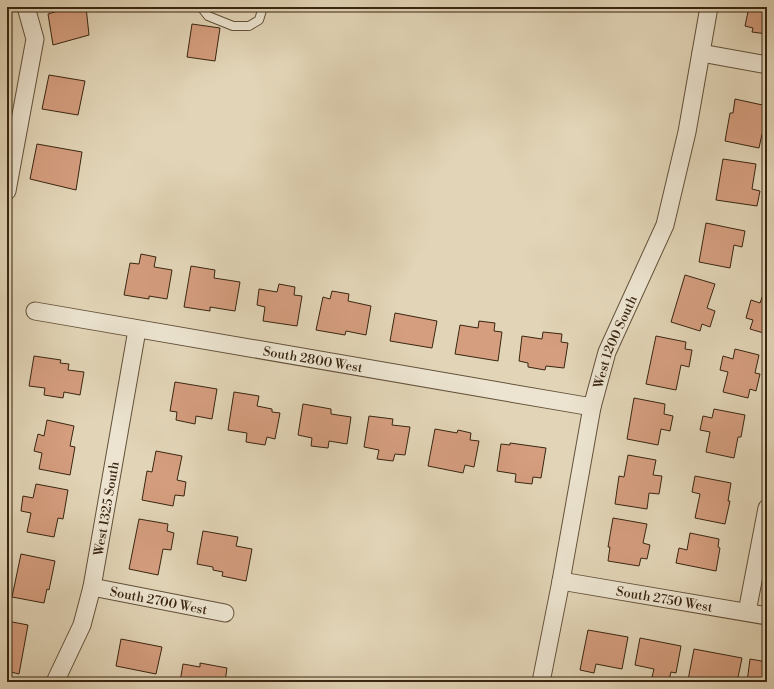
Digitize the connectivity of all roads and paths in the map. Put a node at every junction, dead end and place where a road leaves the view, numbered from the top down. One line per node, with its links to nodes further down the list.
1 (26, 7): 7 (street)
2 (201, 7): 3 (lane)
3 (263, 7)
4 (709, 7): 5 (street, West 1200 South)
5 (701, 53): 6 (street); 10 (street, West 1200 South)
6 (767, 65)
7 (7, 191)
8 (35, 311): 9 (street, South 2800 West)
9 (138, 330): 10 (street, South 2800 West); 13 (street, West 1325 South)
10 (592, 407): 12 (street, West 1200 South)
11 (767, 508): 14 (street)
12 (561, 581): 14 (street, South 2750 West); 18 (street, West 1200 South)
13 (92, 587): 15 (street, South 2700 West); 17 (street, West 1325 South)
14 (747, 612): 16 (street, South 2750 West)
15 (225, 613)
16 (767, 616)
17 (55, 682)
18 (541, 682)

